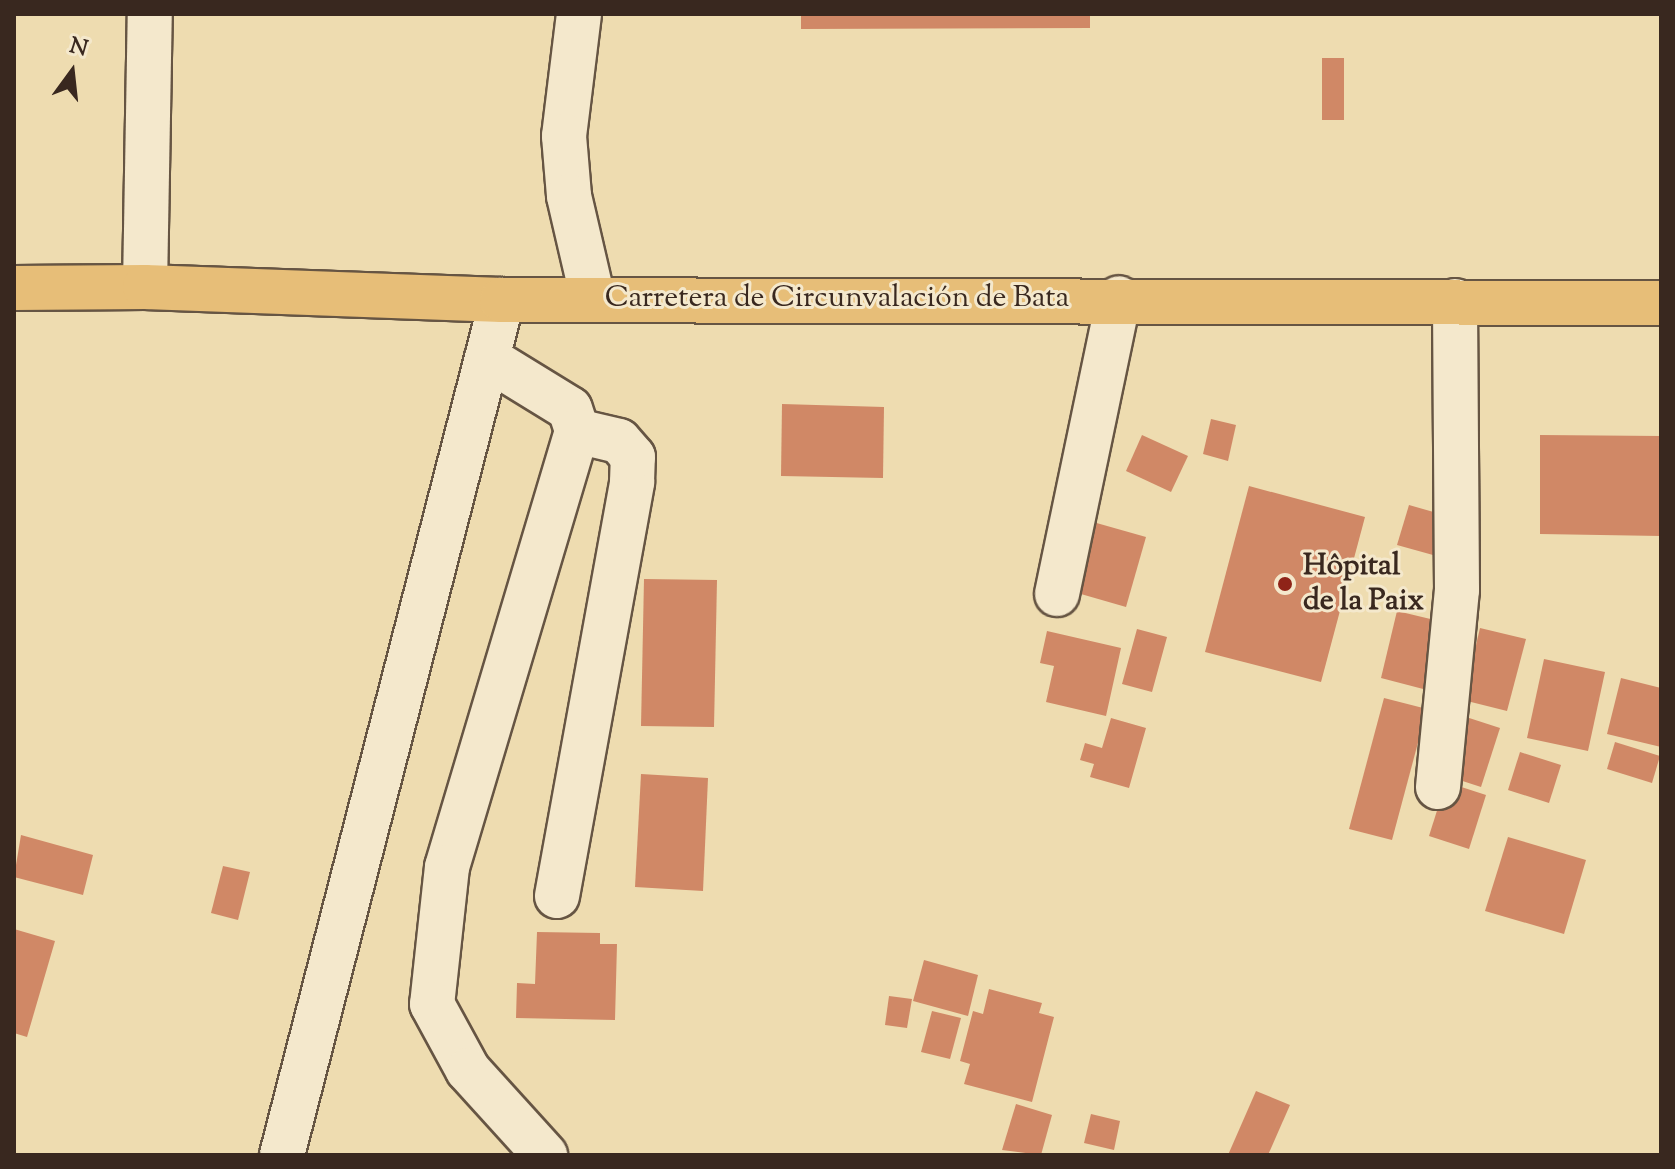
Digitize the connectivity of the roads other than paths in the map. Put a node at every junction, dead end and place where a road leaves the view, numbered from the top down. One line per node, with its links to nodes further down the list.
1 (150, 14): 3 (street)
2 (579, 14): 6 (street)
3 (145, 287): 4 (main road, Carretera de Circunvalación de Bata); 7 (main road, Carretera de Circunvalación de Bata)
4 (14, 288)
5 (1119, 298): 6 (main road, Carretera de Circunvalación de Bata); 8 (main road, Carretera de Circunvalación de Bata); 12 (street)
6 (593, 299): 7 (main road, Carretera de Circunvalación de Bata)
7 (502, 300): 10 (street)
8 (1455, 301): 9 (main road, Carretera de Circunvalación de Bata); 13 (street)
9 (1661, 303)
10 (487, 358): 11 (street); 15 (street)
11 (577, 431): 14 (street); 16 (street)
12 (1057, 594)
13 (1438, 787)
14 (557, 896)
15 (282, 1155)
16 (545, 1155)

